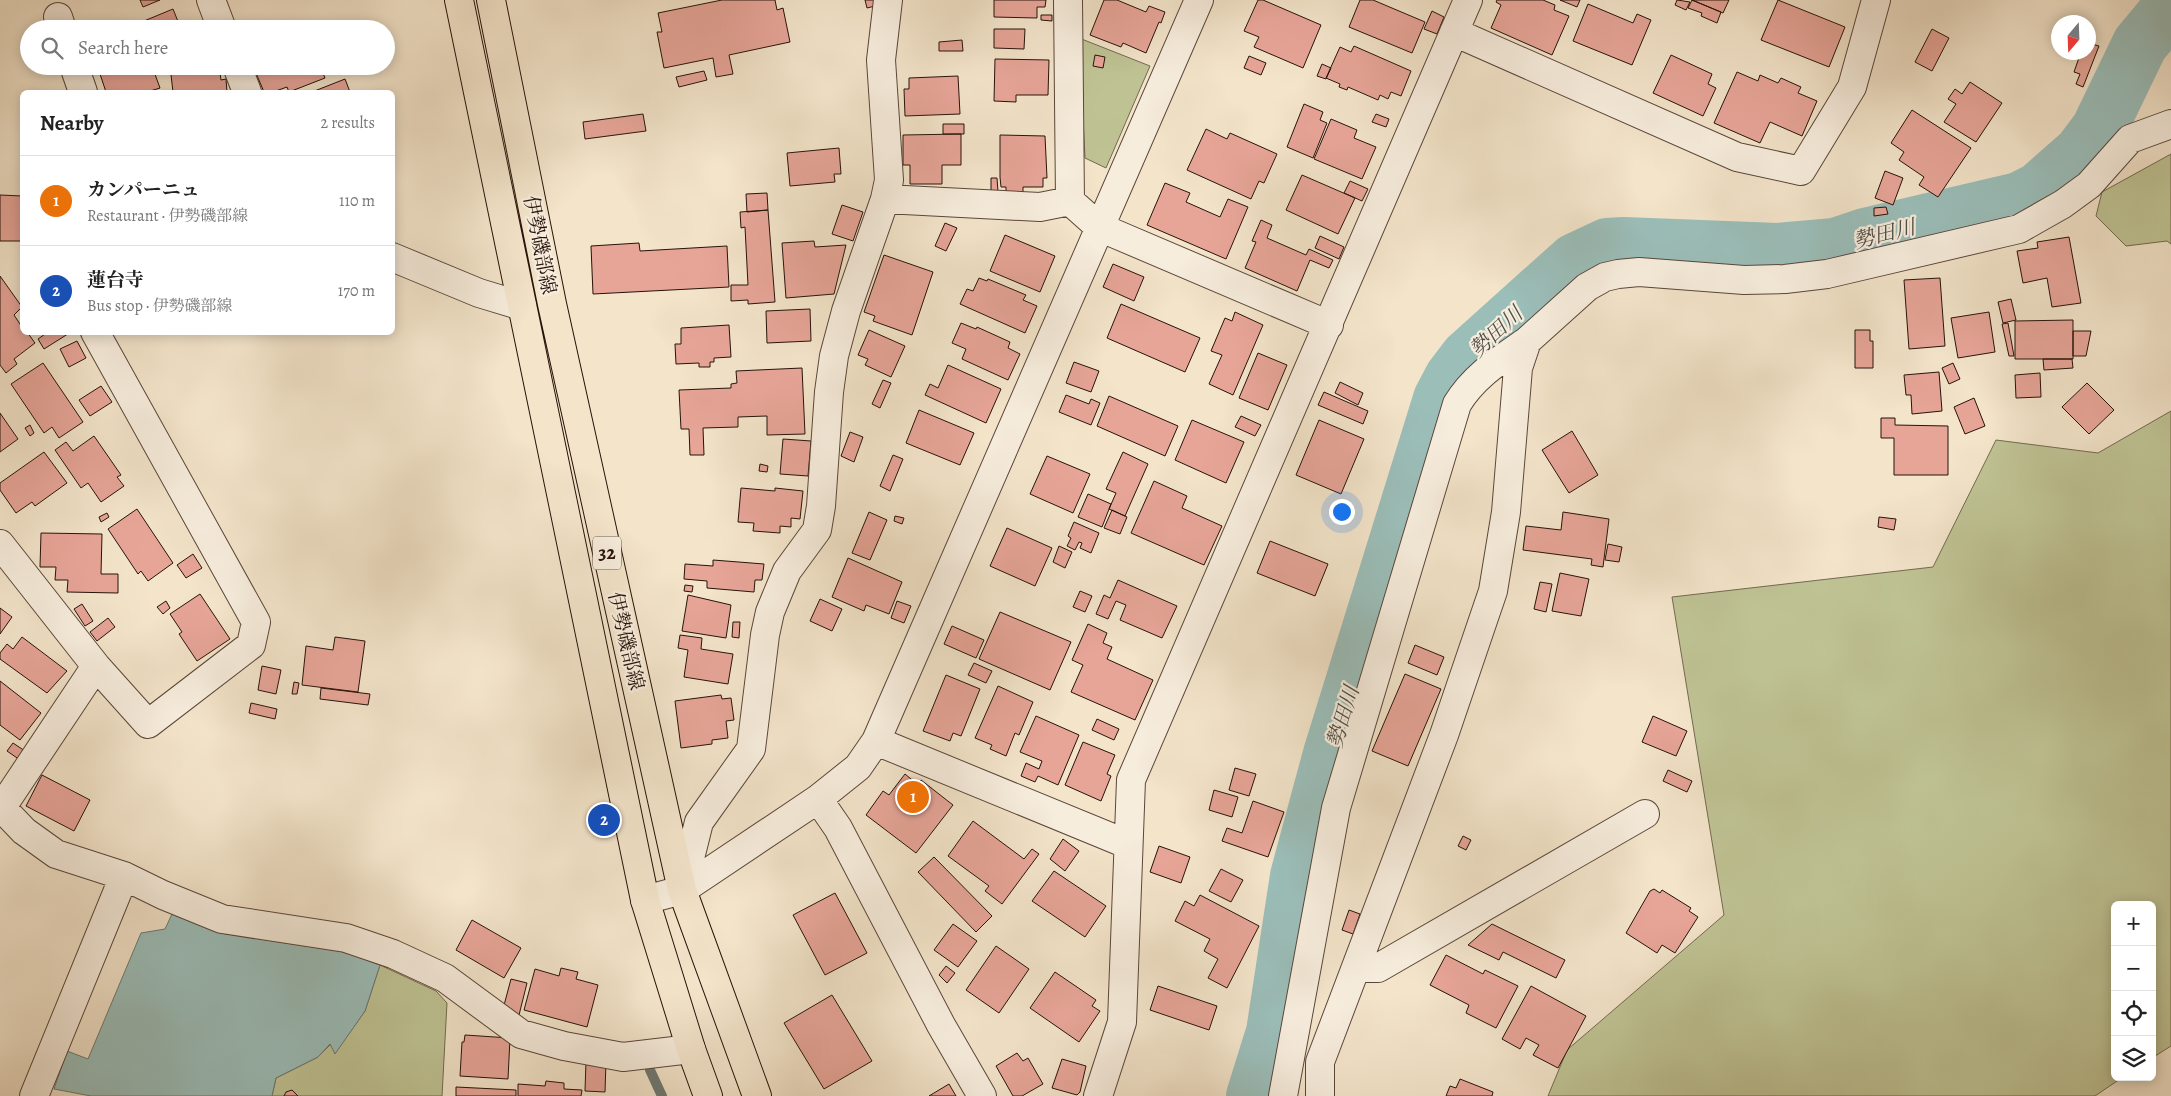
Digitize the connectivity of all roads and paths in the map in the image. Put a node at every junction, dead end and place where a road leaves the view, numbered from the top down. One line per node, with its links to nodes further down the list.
1 (211, 0): 9 (street)
2 (459, 0): 20 (main road, 伊勢磯部線 / 32)
3 (491, 0): 32 (main road, 伊勢磯部線 / 32)
4 (888, 0): 16 (street)
5 (1068, 0): 17 (street)
6 (1199, 0): 18 (street)
7 (1468, 0): 10 (street)
8 (1876, 0): 10 (street)
9 (219, 20)
10 (1454, 32): 21 (street)
11 (77, 75): 13 (street)
12 (240, 75): 14 (street)
13 (82, 90)
14 (246, 90)
15 (2171, 124): 23 (street)
16 (885, 199): 17 (street); 32 (street)
17 (1070, 201): 18 (street)
18 (1099, 227): 21 (street); 26 (street)
19 (395, 258): 20 (street)
20 (522, 306): 33 (main road, 伊勢磯部線 / 32)
21 (1329, 325): 30 (street)
22 (97, 335): 25 (street)
23 (1527, 341): 34 (street); 41 (street)
24 (0, 544): 25 (street)
25 (96, 666): 28 (street)
26 (876, 742): 27 (street); 30 (street)
27 (818, 799): 32 (street); 39 (street)
28 (1, 807): 31 (street)
29 (1645, 814): 34 (street)
30 (1127, 844): 40 (street)
31 (124, 876): 35 (street); 36 (street)
32 (682, 890): 33 (street); 38 (main road, 伊勢磯部線 / 32)
33 (645, 900): 35 (main road, 伊勢磯部線 / 32)
34 (1357, 968): 42 (street)
35 (690, 1049): 37 (main road, 伊勢磯部線 / 32)
36 (34, 1096)
37 (708, 1096)
38 (757, 1096)
39 (982, 1096)
40 (1098, 1096)
41 (1283, 1096)
42 (1320, 1096)

